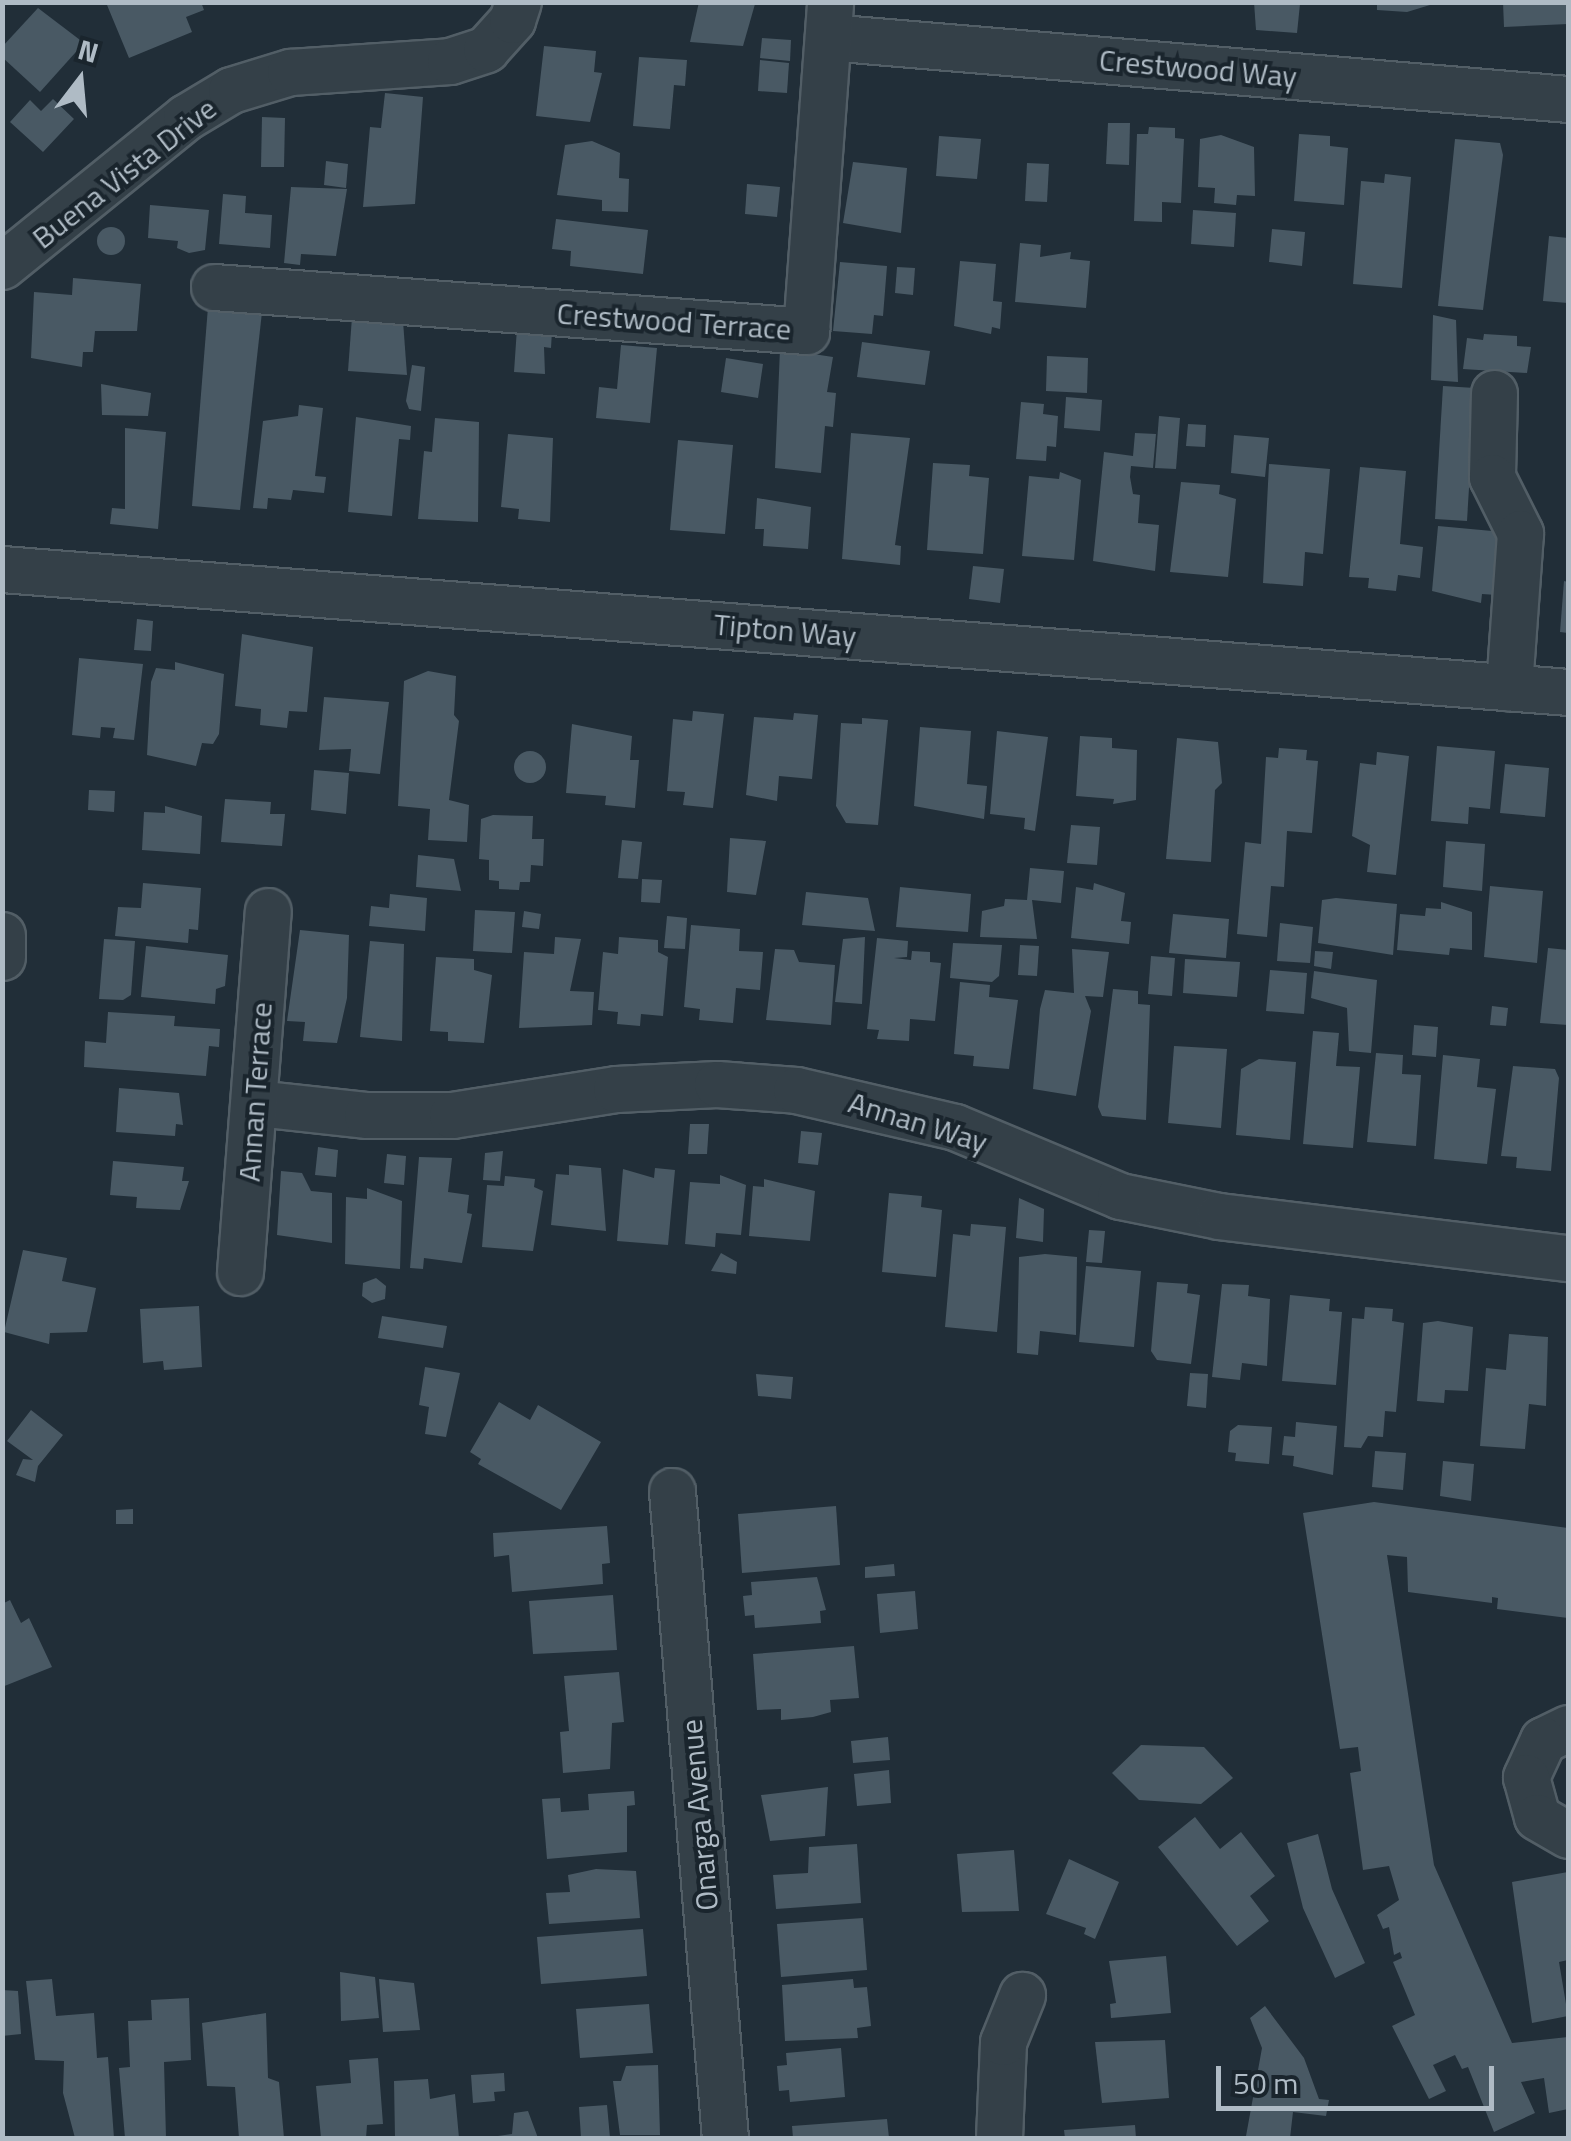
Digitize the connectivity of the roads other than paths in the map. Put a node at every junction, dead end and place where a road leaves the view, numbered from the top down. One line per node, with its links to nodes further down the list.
1 (518, 2): 4 (street, Buena Vista Drive)
2 (829, 20): 3 (street, Crestwood Way); 5 (street, Crestwood Terrace)
3 (1568, 99)
4 (2, 266)
5 (214, 287)
6 (1494, 393): 8 (street)
7 (2, 569): 8 (street, Tipton Way)
8 (1509, 688): 9 (street, Tipton Way)
9 (1568, 692)
10 (268, 912): 13 (street, Annan Terrace)
11 (2, 935): 12 (street)
12 (2, 958)
13 (256, 1103): 14 (street, Annan Way); 15 (street, Annan Terrace)
14 (1568, 1258)
15 (240, 1272)
16 (672, 1491): 20 (street, Onarga Avenue)
17 (1568, 1728): 18 (street)
18 (1568, 1835)
19 (1022, 1994): 21 (street)
20 (726, 2138)
21 (999, 2138)

